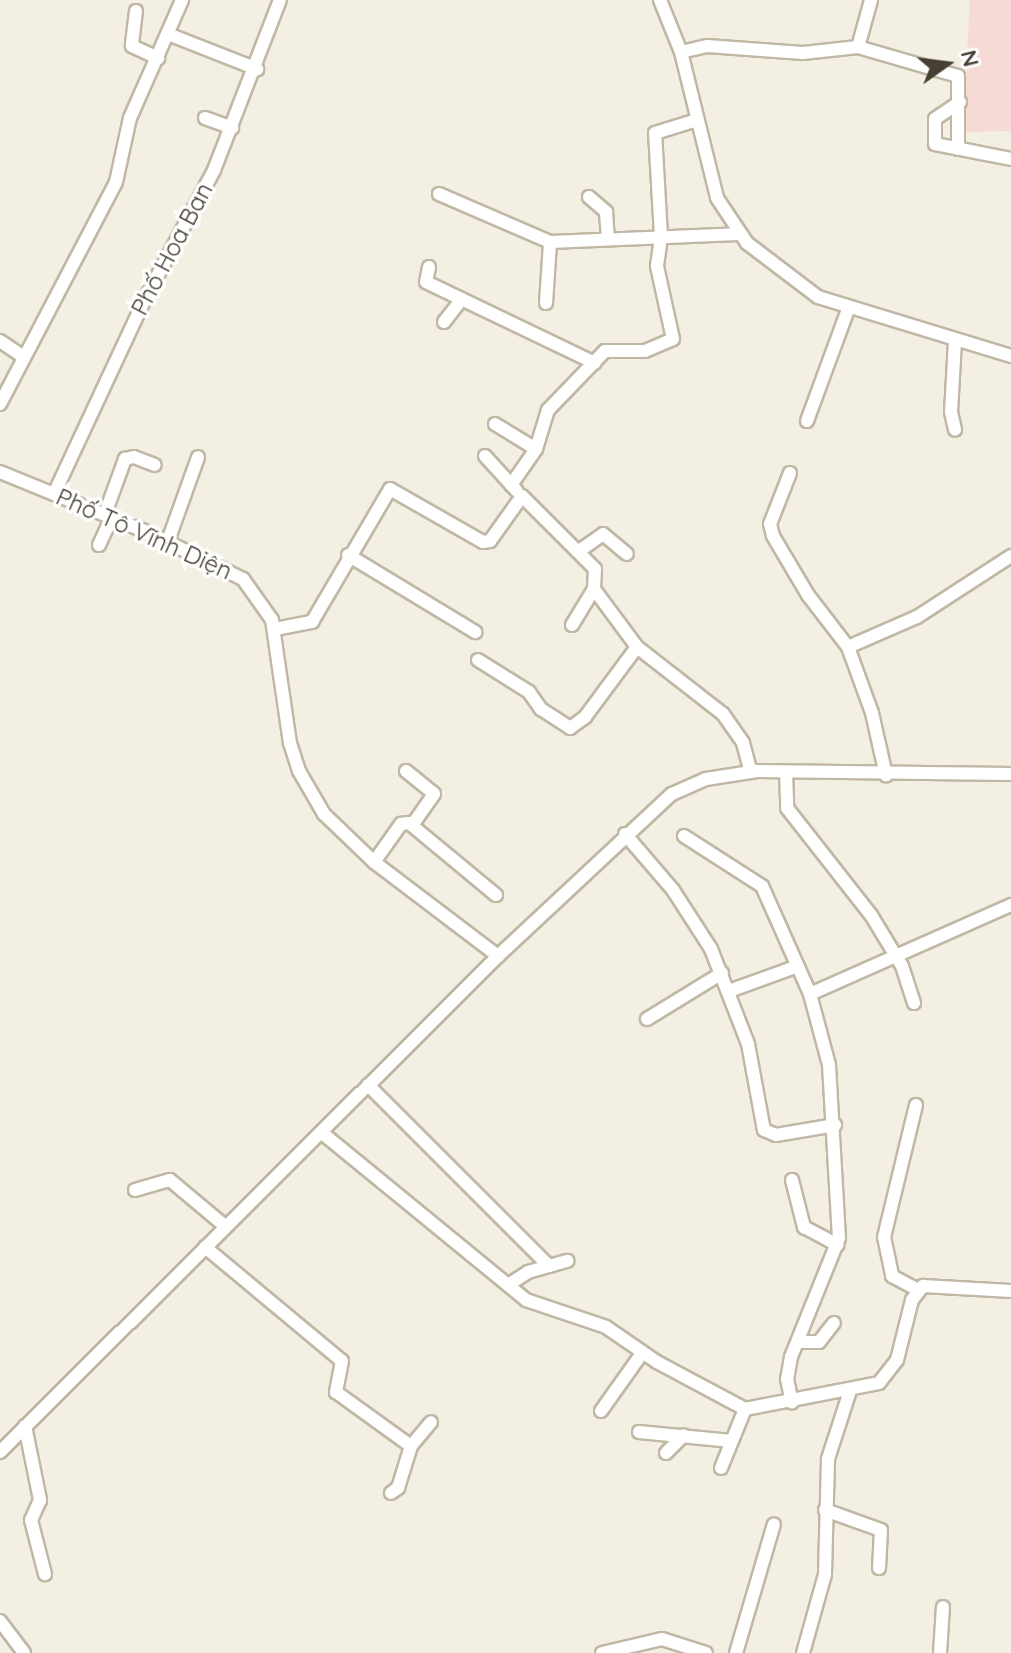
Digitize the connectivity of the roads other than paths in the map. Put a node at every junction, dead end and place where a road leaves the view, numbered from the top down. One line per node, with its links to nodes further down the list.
1 (182, 0): 6 (street)
2 (280, 0): 10 (street, Phố Hoa Ban)
3 (660, 0): 8 (street)
4 (871, 0): 7 (street)
5 (136, 11): 9 (street)
6 (168, 34): 9 (street); 10 (street)
7 (858, 47): 8 (street); 11 (street)
8 (681, 52): 13 (street)
9 (158, 58): 33 (street)
10 (257, 69): 14 (street, Phố Hoa Ban)
11 (960, 102): 15 (street); 15 (street)
12 (205, 118): 14 (street)
13 (697, 120): 19 (street); 22 (street)
14 (232, 128): 46 (street, Phố Hoa Ban)
15 (958, 149): 16 (street)
16 (1011, 159)
17 (439, 194): 24 (street)
18 (589, 197): 23 (street)
19 (726, 216): 20 (street); 21 (street)
20 (707, 233): 21 (street); 22 (street)
21 (738, 234): 28 (street)
22 (661, 236): 23 (street); 34 (street)
23 (608, 239): 24 (street)
24 (550, 242): 27 (street)
25 (429, 267): 26 (street)
26 (462, 299): 29 (street); 34 (street)
27 (546, 303)
28 (849, 307): 31 (street); 36 (street)
29 (444, 322)
30 (0, 341): 33 (street)
31 (955, 341): 32 (street); 38 (street)
32 (1011, 356)
33 (24, 357): 35 (street)
34 (595, 363): 39 (street)
35 (0, 404)
36 (807, 421)
37 (495, 424): 39 (street)
38 (955, 430)
39 (536, 449): 45 (street)
40 (485, 456): 45 (street)
41 (198, 457): 49 (street)
42 (155, 465): 48 (street)
43 (0, 472): 46 (street, Phố Tô Vĩnh Diện)
44 (790, 473): 60 (street)
45 (511, 485): 47 (street)
46 (54, 494): 48 (street, Phố Tô Vĩnh Diện)
47 (522, 496): 51 (street); 53 (street)
48 (108, 516): 49 (street, Phố Tô Vĩnh Diện); 50 (street)
49 (168, 541): 57 (street, Phố Tô Vĩnh Diện)
50 (99, 545)
51 (579, 551): 52 (street); 55 (street)
52 (627, 554)
53 (348, 555): 57 (street); 58 (street)
54 (1011, 556): 60 (street)
55 (594, 589): 56 (street); 59 (street)
56 (572, 625)
57 (275, 629): 70 (street, Phố Tô Vĩnh Diện)
58 (475, 632)
59 (637, 647): 61 (street); 63 (street)
60 (848, 647): 66 (street)
61 (478, 660)
62 (406, 771): 67 (street)
63 (751, 772): 64 (street); 68 (street)
64 (786, 772): 66 (street); 74 (street)
65 (1011, 774): 66 (street)
66 (886, 775)
67 (412, 825): 70 (street); 71 (street)
68 (625, 834): 73 (street); 76 (street)
69 (684, 836): 75 (street)
70 (374, 862): 73 (street, Phố Tô Vĩnh Diện)
71 (496, 895)
72 (1011, 905): 74 (street)
73 (498, 956): 81 (street)
74 (898, 957): 78 (street); 79 (street)
75 (798, 966): 77 (street); 78 (street)
76 (722, 973): 77 (street); 80 (street)
77 (729, 991): 83 (street)
78 (810, 994): 83 (street)
79 (914, 1003)
80 (647, 1019)
81 (368, 1085): 84 (street); 91 (street)
82 (916, 1105): 93 (street)
83 (835, 1125): 88 (street)
84 (321, 1132): 87 (street); 92 (street)
85 (792, 1180): 88 (street)
86 (135, 1190): 87 (street)
87 (226, 1227): 89 (street)
88 (838, 1245): 96 (street)
89 (205, 1247): 103 (street); 107 (street)
90 (567, 1261): 91 (street)
91 (549, 1266): 92 (street)
92 (508, 1285): 97 (street)
93 (916, 1289): 94 (street); 98 (street)
94 (1011, 1291)
95 (834, 1323): 96 (street)
96 (798, 1342): 99 (street)
97 (643, 1352): 100 (street); 101 (street)
98 (850, 1391): 99 (street); 112 (street)
99 (792, 1402): 100 (street)
100 (745, 1409): 106 (street)
101 (601, 1411)
102 (431, 1422): 107 (street)
103 (25, 1426): 108 (street); 115 (street)
104 (639, 1432): 105 (street)
105 (684, 1435): 106 (street); 109 (street)
106 (732, 1441): 110 (street)
107 (411, 1446): 111 (street)
108 (0, 1451)
109 (666, 1453)
110 (721, 1468)
111 (391, 1493)
112 (825, 1510): 114 (street); 122 (street)
113 (774, 1524): 121 (street)
114 (879, 1568)
115 (45, 1574)
116 (943, 1607): 123 (street)
117 (0, 1621): 118 (street)
118 (24, 1653)
119 (602, 1653): 120 (street)
120 (706, 1653)
121 (736, 1653)
122 (803, 1653)
123 (940, 1653)

